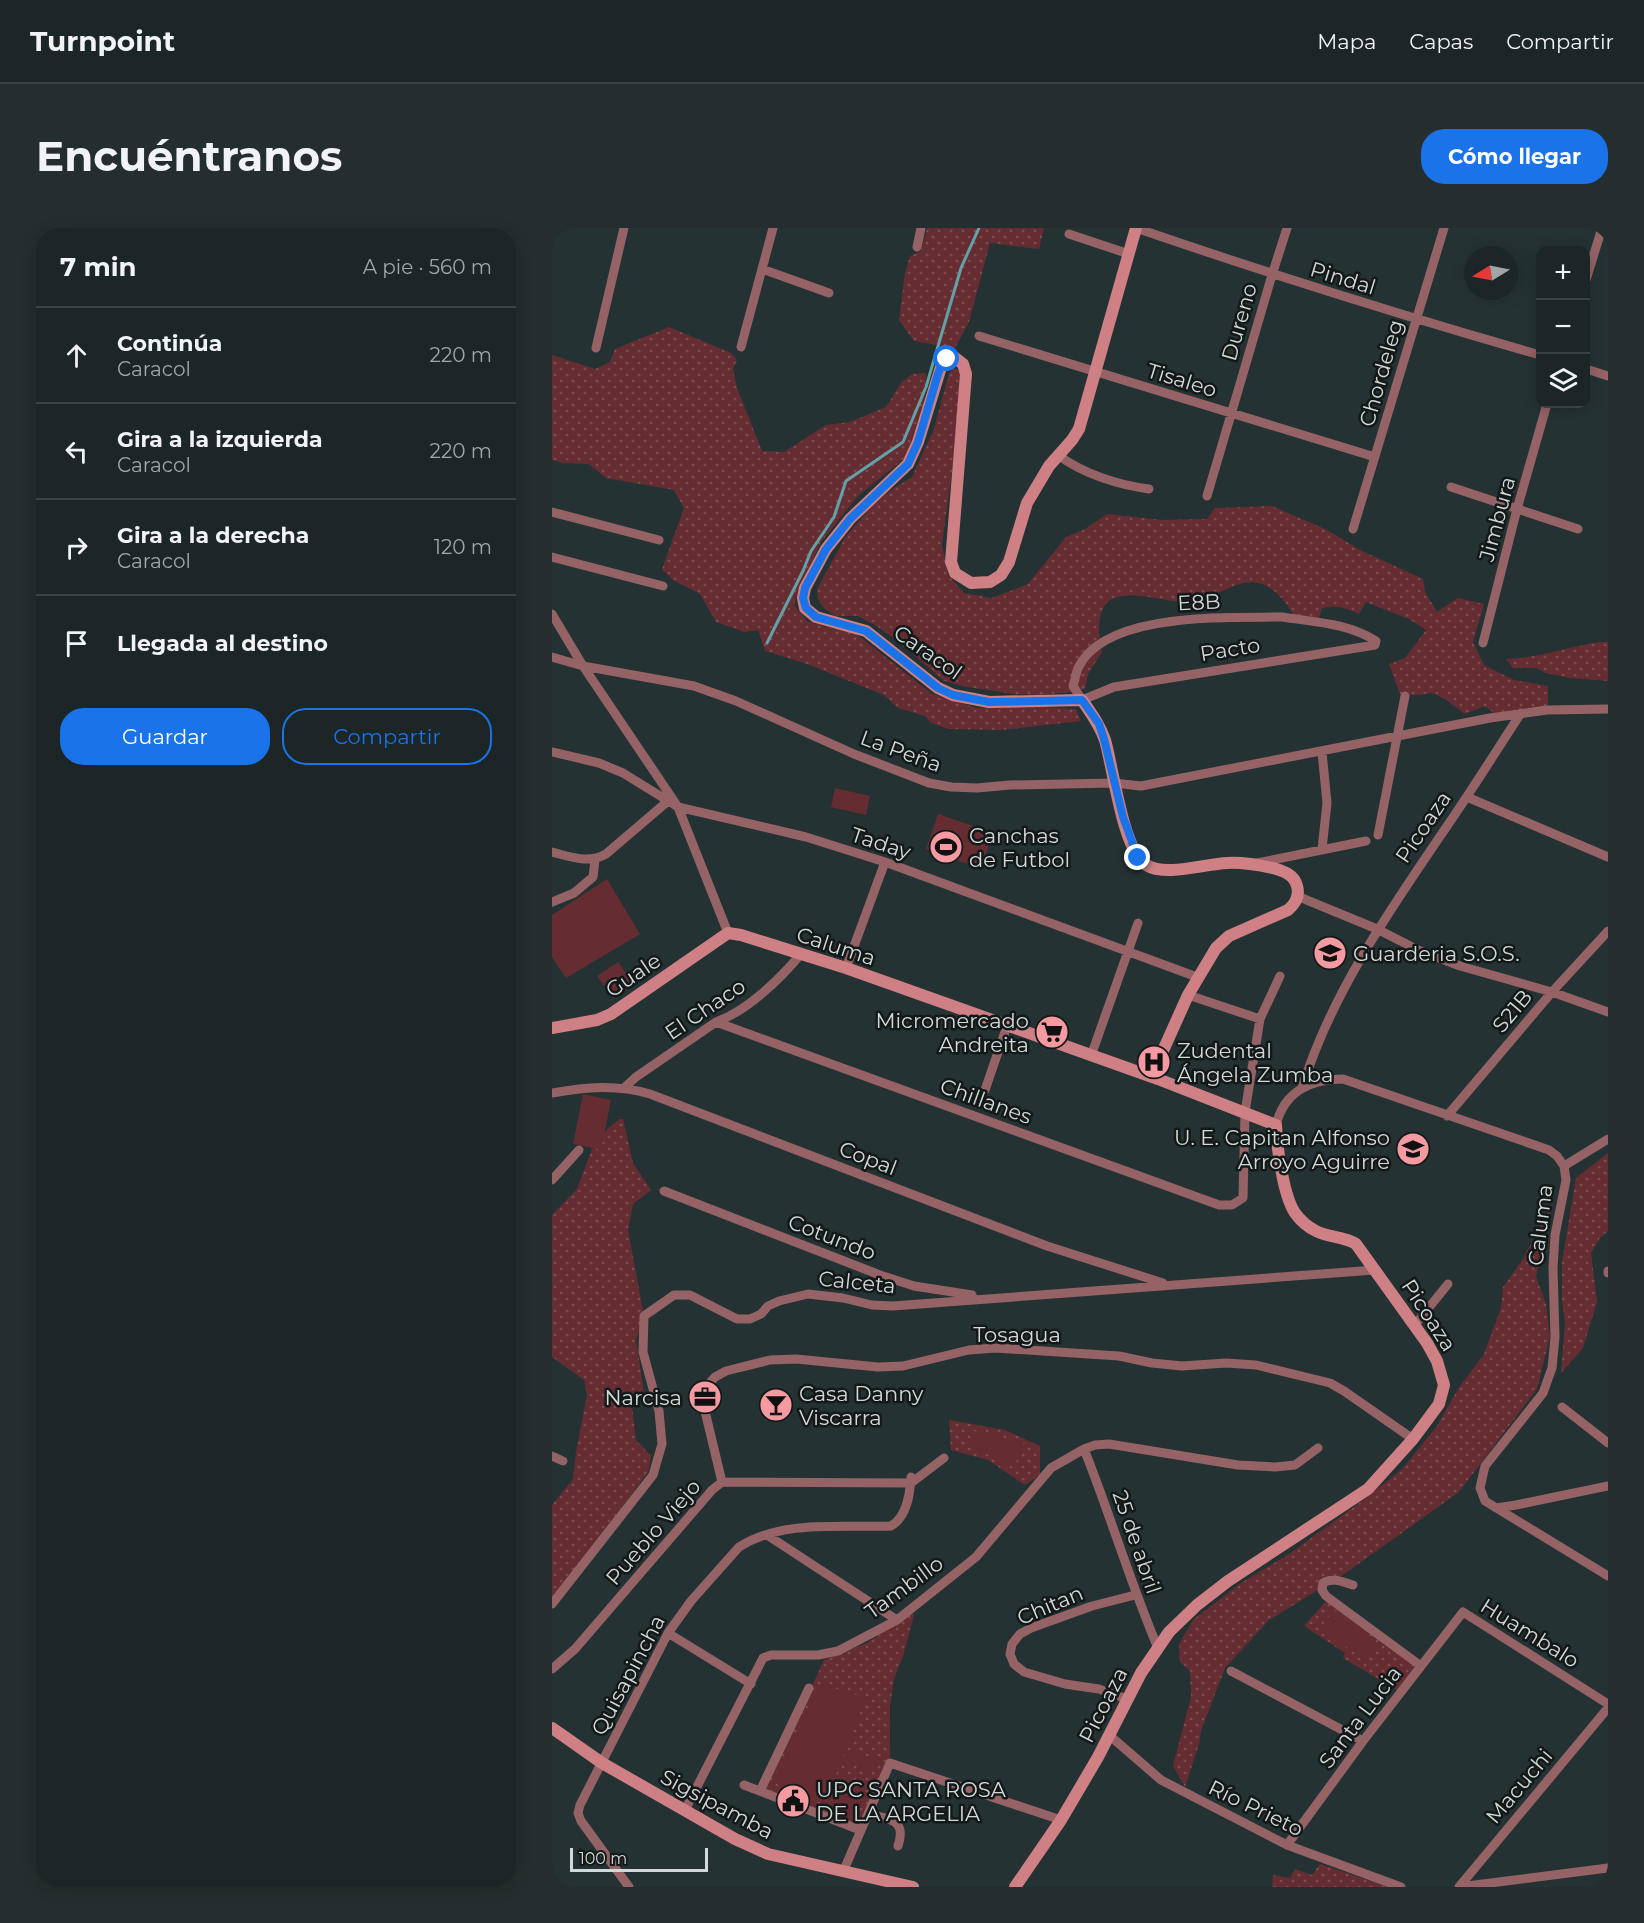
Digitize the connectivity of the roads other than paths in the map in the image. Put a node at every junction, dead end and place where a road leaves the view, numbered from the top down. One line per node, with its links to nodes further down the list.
1 (624, 228): 18 (street)
2 (772, 228): 12 (street)
3 (921, 228): 9 (street)
4 (1136, 228): 10 (street, Caracol); 13 (street, Pindal)
5 (1287, 228): 13 (street, Dureno)
6 (1444, 228): 15 (street, Chordeleg)
7 (1602, 228): 11 (street)
8 (1069, 234): 10 (street)
9 (918, 247)
10 (1129, 254): 21 (street, Caracol)
11 (1590, 267)
12 (762, 269): 14 (street); 17 (street)
13 (1272, 274): 15 (street, Pindal); 24 (street, Dureno)
14 (829, 293)
15 (1415, 319): 19 (street, Pindal); 26 (street, Chordeleg)
16 (978, 336): 21 (street, Tisaleo)
17 (741, 347)
18 (596, 348)
19 (1537, 354)
20 (1590, 370): 22 (street)
21 (1095, 372): 24 (street, Tisaleo); 25 (street, Caracol)
22 (1608, 376)
23 (1546, 408): 30 (street, Jimbura)
24 (1231, 414): 26 (street, Tisaleo); 29 (street, Dureno)
25 (1058, 455): 28 (street); 43 (street, Caracol)
26 (1374, 458): 32 (street, Chordeleg)
27 (1451, 487): 30 (street)
28 (1149, 489)
29 (1207, 496)
30 (1517, 509): 33 (street); 39 (street, Jimbura)
31 (552, 512): 34 (street)
32 (1353, 529)
33 (1578, 529)
34 (659, 540)
35 (552, 557): 36 (street)
36 (663, 586)
37 (552, 614): 41 (street)
38 (1370, 637): 43 (street, Pacto); 43 (street, E8B)
39 (1483, 643)
40 (552, 657): 41 (street, La Peña)
41 (583, 666): 49 (street, La Peña); 52 (street)
42 (1405, 696): 46 (street)
43 (1082, 700): 49 (street)
44 (1608, 709): 45 (street, La Peña)
45 (1521, 714): 46 (street, La Peña); 50 (street, Picoaza)
46 (1397, 736): 48 (street, La Peña); 53 (street)
47 (552, 752): 51 (street, Taday)
48 (1322, 752): 49 (street, La Peña); 55 (street)
49 (1114, 783): 60 (street)
50 (1467, 797): 57 (street); 64 (street, Picoaza)
51 (668, 801): 52 (street, Taday); 58 (street)
52 (678, 807): 59 (street, Taday); 66 (street)
53 (1378, 835)
54 (1366, 841): 55 (street)
55 (1322, 849): 60 (street)
56 (552, 852): 58 (street)
57 (1608, 857)
58 (595, 860): 62 (street)
59 (885, 862): 67 (street, Taday); 69 (street)
60 (1255, 864): 61 (street)
61 (1297, 896): 64 (street); 71 (street)
62 (552, 902)
63 (1138, 923): 67 (street)
64 (1377, 929): 72 (street); 82 (street, Picoaza)
65 (1608, 932): 72 (street, S21B)
66 (728, 933): 68 (street, Caluma); 78 (street, Guale)
67 (1127, 953): 71 (street, Taday); 79 (street)
68 (800, 955): 69 (street, Caluma); 76 (street, El Chaco)
69 (846, 968): 77 (street, Caluma)
70 (1280, 976): 75 (street)
71 (1197, 977): 73 (street)
72 (1552, 992): 74 (street); 86 (street, S21B)
73 (1188, 995): 75 (street); 80 (street)
74 (1608, 1012)
75 (1260, 1019): 85 (street)
76 (716, 1022): 81 (street, El Chaco); 85 (street, Chillanes)
77 (1007, 1026): 79 (street, Caluma); 83 (street)
78 (552, 1028)
79 (1091, 1056): 80 (street, Caluma)
80 (1158, 1078): 85 (street, Caluma)
81 (625, 1087): 84 (street, Copal); 94 (street, Copal)
82 (1302, 1088): 86 (street, Caluma); 87 (street, Picoaza)
83 (985, 1090)
84 (552, 1094)
85 (1245, 1112): 87 (street, Caluma)
86 (1447, 1116): 90 (street, Caluma)
87 (1276, 1125): 93 (street, Picoaza)
88 (1608, 1139): 90 (street)
89 (579, 1150): 91 (street)
90 (1564, 1166): 109 (street, Caluma)
91 (552, 1180)
92 (663, 1191): 96 (street, Cotundo)
93 (1375, 1270): 94 (street, Calceta); 97 (street, Picoaza)
94 (1168, 1284): 96 (street, Calceta)
95 (1448, 1284): 97 (street)
96 (992, 1297): 114 (street, Calceta)
97 (1414, 1326): 99 (street, Picoaza)
98 (1562, 1407): 100 (street)
99 (1413, 1439): 107 (street, Tosagua); 118 (street, Picoaza)
100 (1608, 1443)
101 (1318, 1448): 102 (street)
102 (1084, 1449): 113 (street, 25 de abril); 116 (street, Tambillo)
103 (552, 1456): 105 (street)
104 (944, 1458): 106 (street)
105 (563, 1461)
106 (911, 1480): 107 (street, Pueblo Viejo); 110 (street, Quisapincha)
107 (722, 1482): 120 (street, Pueblo Viejo)
108 (1608, 1486): 109 (street)
109 (1495, 1508): 111 (street)
110 (767, 1535): 116 (street); 117 (street, Quisapincha)
111 (1608, 1576)
112 (1353, 1585): 119 (street)
113 (1135, 1595): 118 (street, 25 de abril); 124 (street, Chitan)
114 (552, 1604)
115 (1463, 1612): 119 (street, Santa Lucia); 125 (street, Huambalo)
116 (897, 1620): 122 (street, Tambillo)
117 (668, 1633): 122 (street); 129 (street, Quisapincha)
118 (1158, 1648): 124 (street, Picoaza)
119 (1421, 1666): 128 (street, Santa Lucia)
120 (552, 1669)
121 (1231, 1671): 128 (street)
122 (751, 1684): 132 (street, Tambillo)
123 (809, 1688): 131 (street)
124 (1127, 1699): 127 (street, Picoaza)
125 (1608, 1706): 144 (street, Macuchi)
126 (552, 1728): 129 (street, Sigsipamba)
127 (1109, 1735): 134 (street, Picoaza); 136 (street, Río Prieto)
128 (1363, 1741): 136 (street, Santa Lucia)
129 (602, 1763): 132 (street, Sigsipamba); 140 (street, Quisapincha)
130 (744, 1785): 131 (street)
131 (760, 1791): 135 (street)
132 (685, 1810): 139 (street, Sigsipamba)
133 (868, 1814): 134 (street); 135 (street); 137 (street)
134 (1061, 1820): 142 (street, Picoaza)
135 (860, 1830): 139 (street)
136 (1287, 1845): 143 (street, Río Prieto)
137 (898, 1846)
138 (1608, 1868): 144 (street)
139 (843, 1872): 141 (street, Sigsipamba)
140 (629, 1887)
141 (913, 1887)
142 (1015, 1887)
143 (1401, 1887)
144 (1459, 1887)

